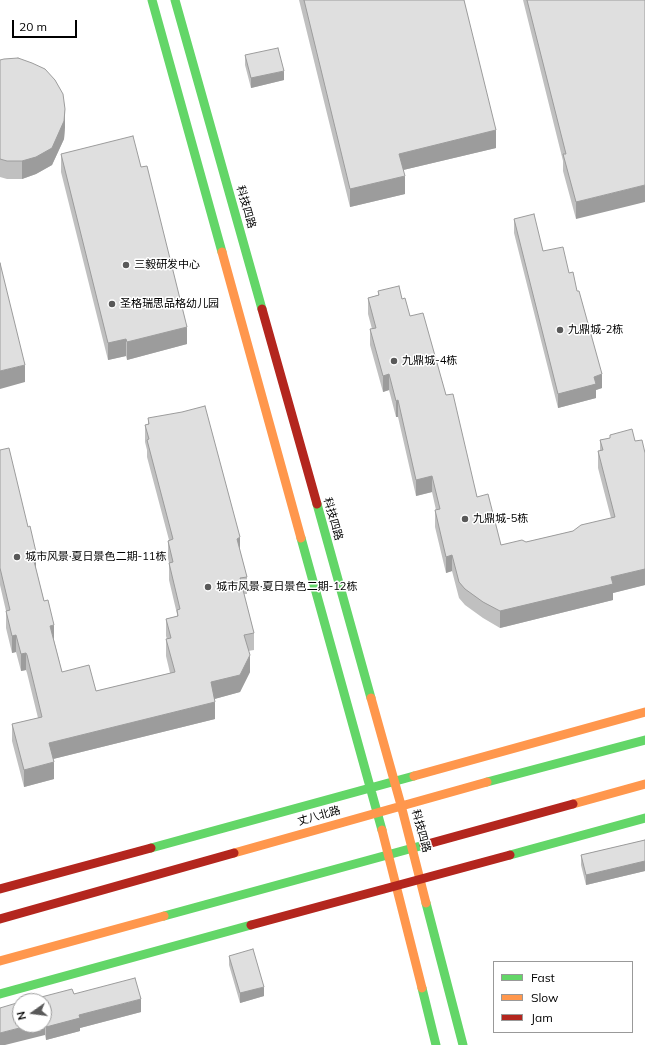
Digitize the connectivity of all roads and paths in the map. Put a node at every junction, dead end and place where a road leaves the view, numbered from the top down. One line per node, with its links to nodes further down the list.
1 (152, 0): 7 (main road)
2 (175, 0): 5 (main road, 科技四路)
3 (645, 712): 5 (main road)
4 (645, 740): 8 (main road, 丈八北路)
5 (395, 782): 7 (main road); 8 (main road, 科技四路)
6 (645, 784): 11 (main road)
7 (371, 788): 9 (main road); 15 (main road)
8 (401, 805): 9 (main road, 丈八北路); 11 (main road, 科技四路)
9 (377, 811): 12 (main road); 16 (main road, 丈八北路)
10 (645, 818): 13 (main road)
11 (413, 849): 12 (main road); 13 (main road, 科技四路)
12 (388, 855): 14 (main road); 17 (main road)
13 (421, 880): 14 (main road); 20 (main road, 科技四路)
14 (396, 886): 18 (main road); 19 (main road)
15 (0, 889)
16 (0, 918)
17 (0, 961)
18 (0, 994)
19 (436, 1045)
20 (463, 1045)

